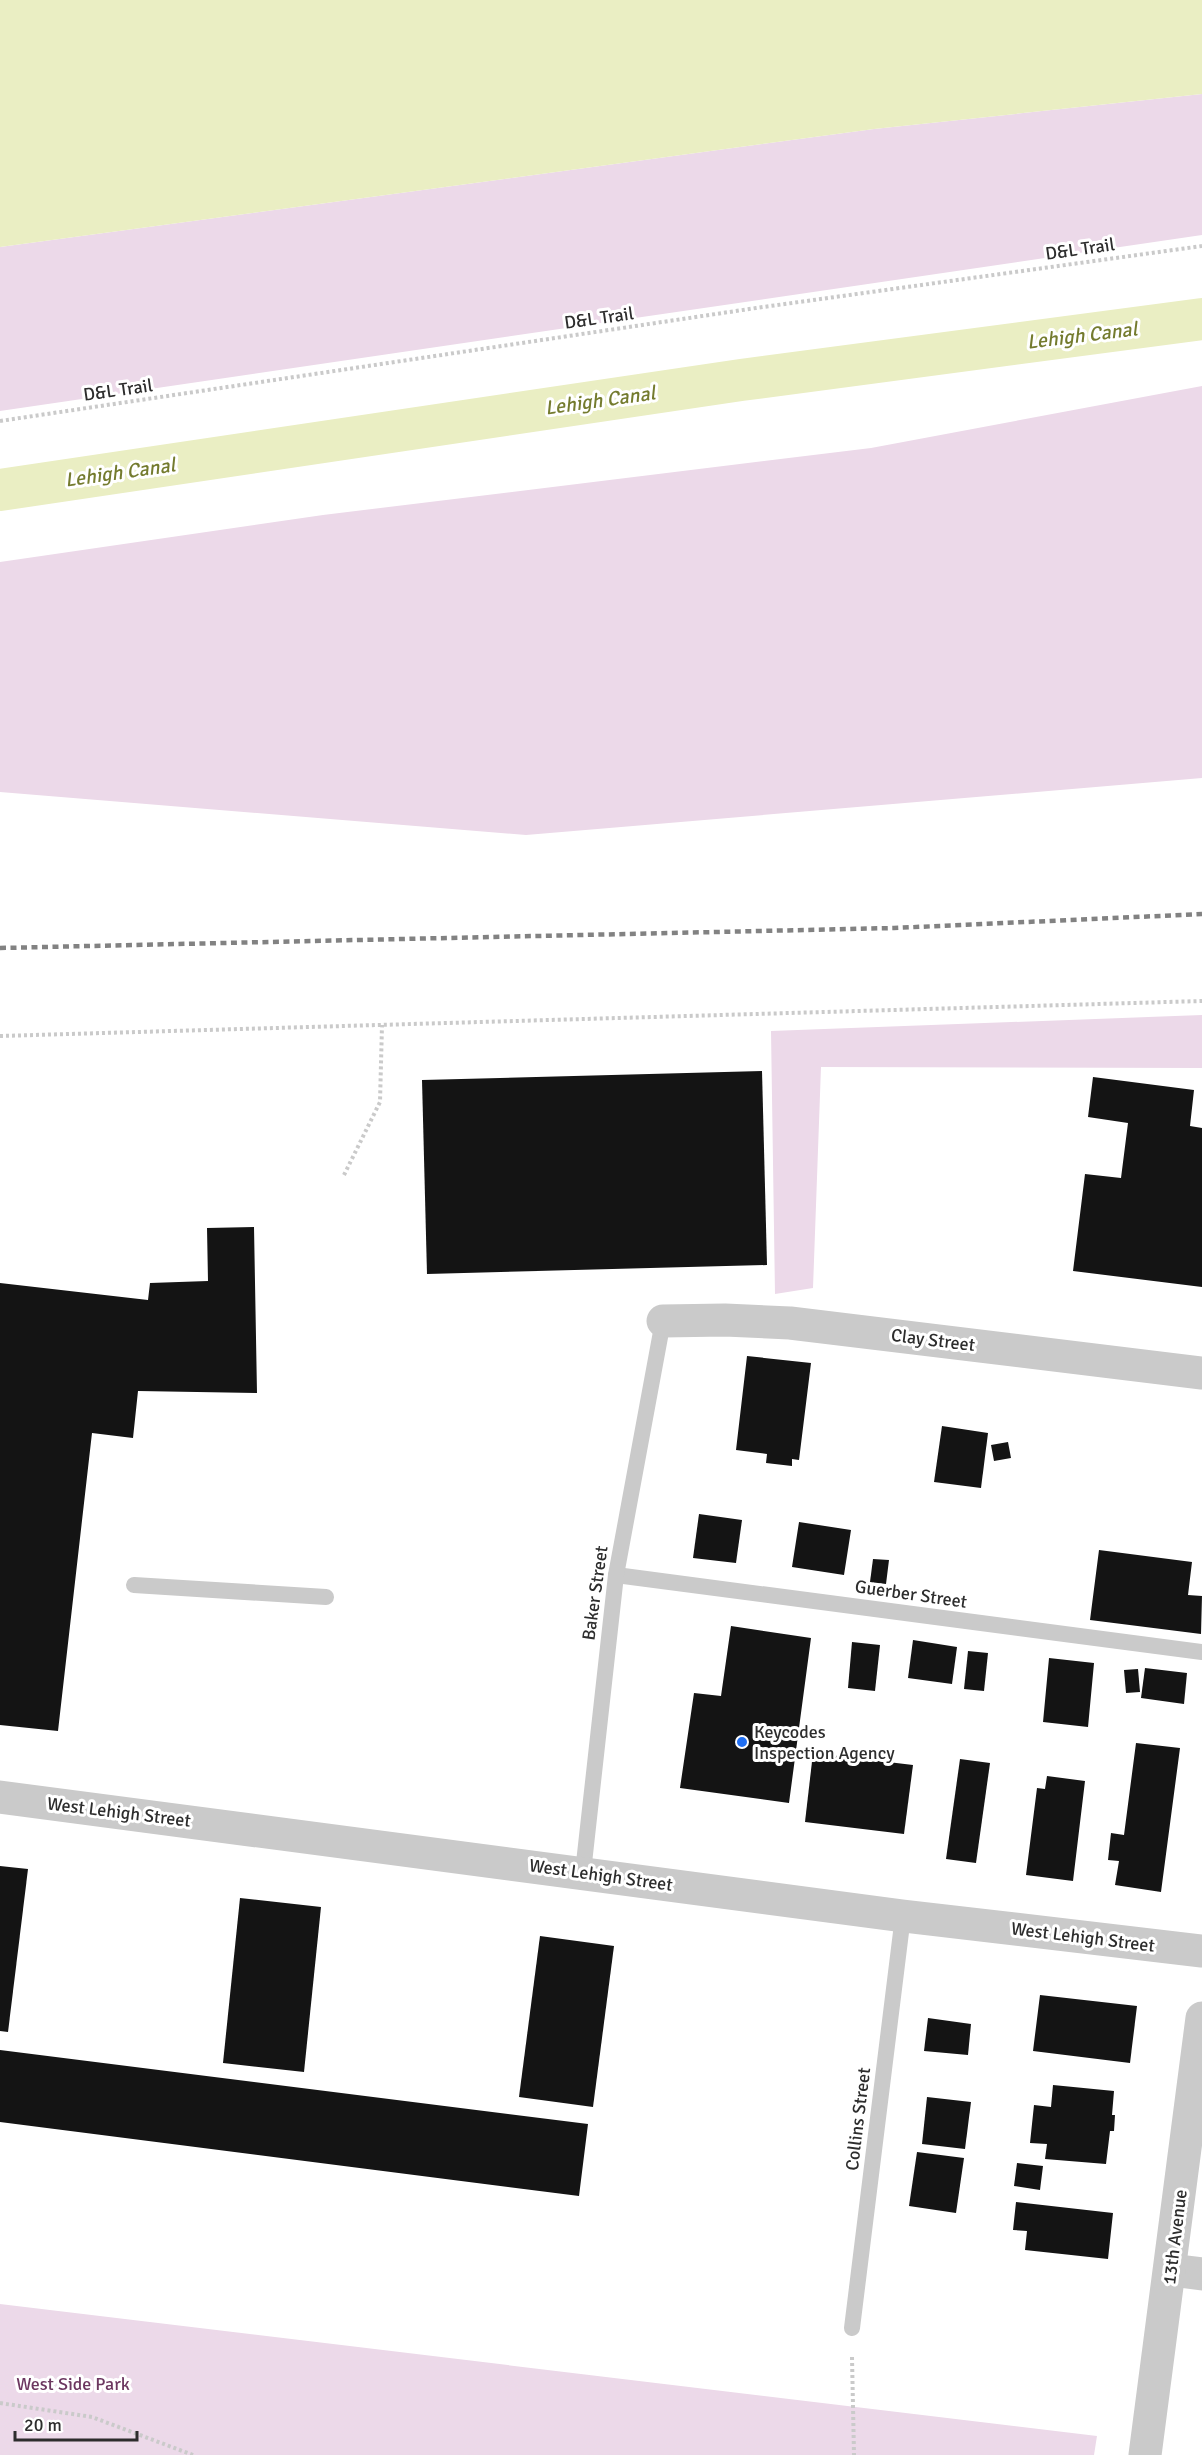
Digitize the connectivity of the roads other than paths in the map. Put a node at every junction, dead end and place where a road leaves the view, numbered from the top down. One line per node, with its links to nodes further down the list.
1 (663, 1321): 2 (street, Clay Street); 3 (lane, Baker Street)
2 (1202, 1373)
3 (616, 1575): 6 (lane, Guerber Street); 8 (lane, Baker Street)
4 (134, 1586): 5 (lane)
5 (326, 1597)
6 (1202, 1652)
7 (0, 1797): 8 (street, West Lehigh Street)
8 (583, 1872): 9 (street, West Lehigh Street)
9 (903, 1916): 10 (street, West Lehigh Street); 13 (lane, Collins Street)
10 (1202, 1951)
11 (1202, 2018): 12 (street, 13th Avenue)
12 (1186, 2272): 14 (street, 13th Avenue)
13 (852, 2328)
14 (1145, 2455)

